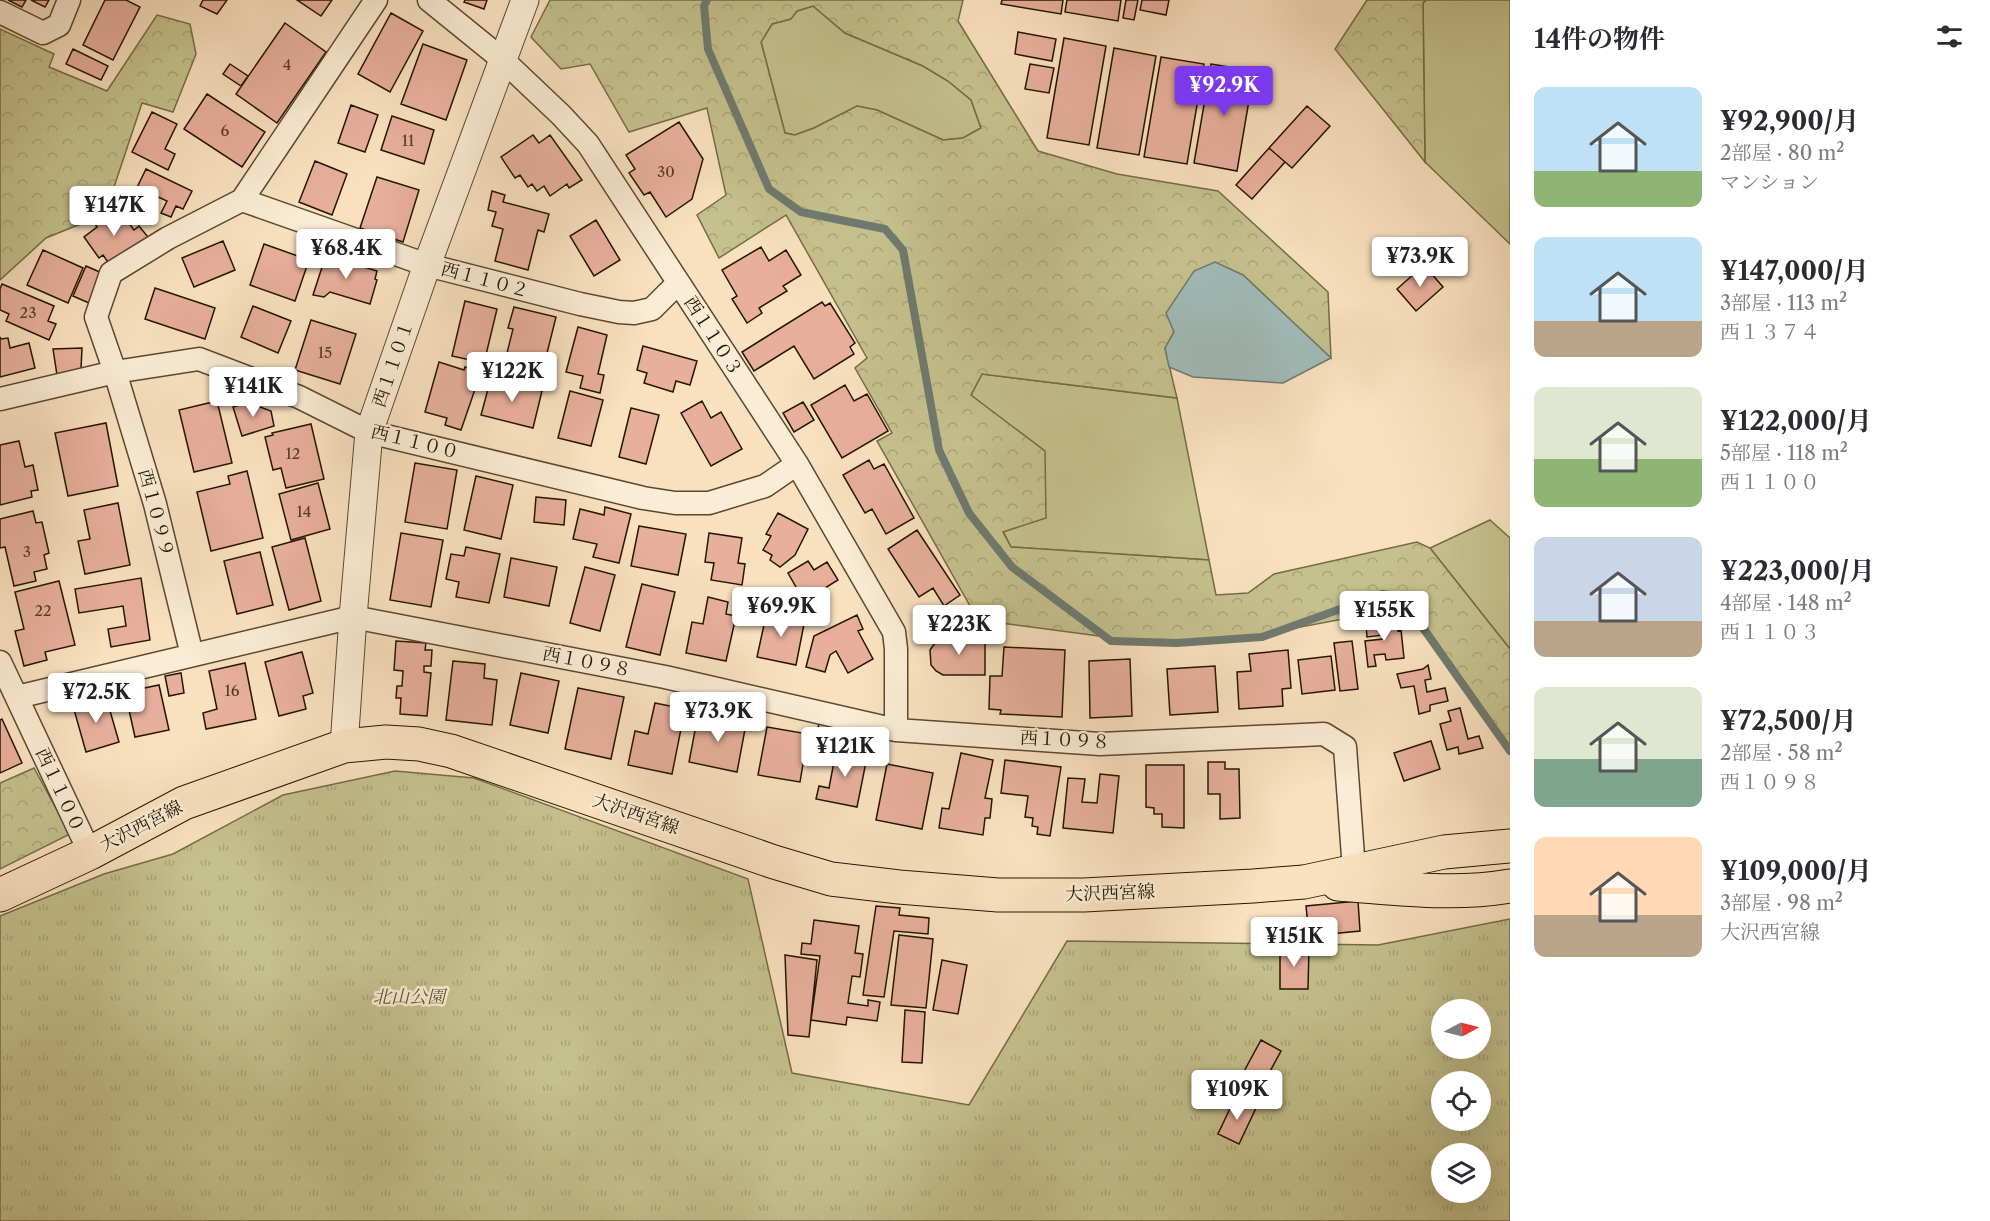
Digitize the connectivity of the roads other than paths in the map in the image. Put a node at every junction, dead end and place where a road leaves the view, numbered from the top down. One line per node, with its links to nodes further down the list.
1 (69, 0): 5 (street)
2 (376, 0): 7 (street)
3 (429, 0): 6 (street, 西１１０３)
4 (525, 0): 6 (street, 西１１０１)
5 (0, 12)
6 (503, 60): 8 (street, 西１１０１); 9 (street, 西１１０３)
7 (242, 200): 8 (street, 西１１０２); 10 (street, 西１０９９)
8 (427, 265): 9 (street, 西１１０２); 12 (street, 西１１０１)
9 (678, 283): 13 (street, 西１１０３)
10 (115, 372): 11 (street, 西１１００); 12 (street, 西１１００); 15 (street, 西１０９９)
11 (0, 399)
12 (369, 432): 13 (street, 西１１００); 14 (street, 西１１０１)
13 (797, 464): 18 (street, 西１１０３)
14 (352, 616): 15 (street, 西１０９８); 18 (street, 西１０９８); 19 (street, 西１１０１)
15 (192, 655): 17 (street, 西１０９８)
16 (0, 662): 17 (street, 西１１００)
17 (17, 697): 21 (street, 西１１００)
18 (896, 730): 22 (street, 西１０９８)
19 (344, 746): 21 (main road, 大沢西宮線); 22 (main road, 大沢西宮線)
20 (1510, 846): 22 (main road, 大沢西宮線)
21 (90, 853): 24 (main road, 大沢西宮線)
22 (1355, 878): 23 (main road, 大沢西宮線)
23 (1510, 886)
24 (0, 896)

